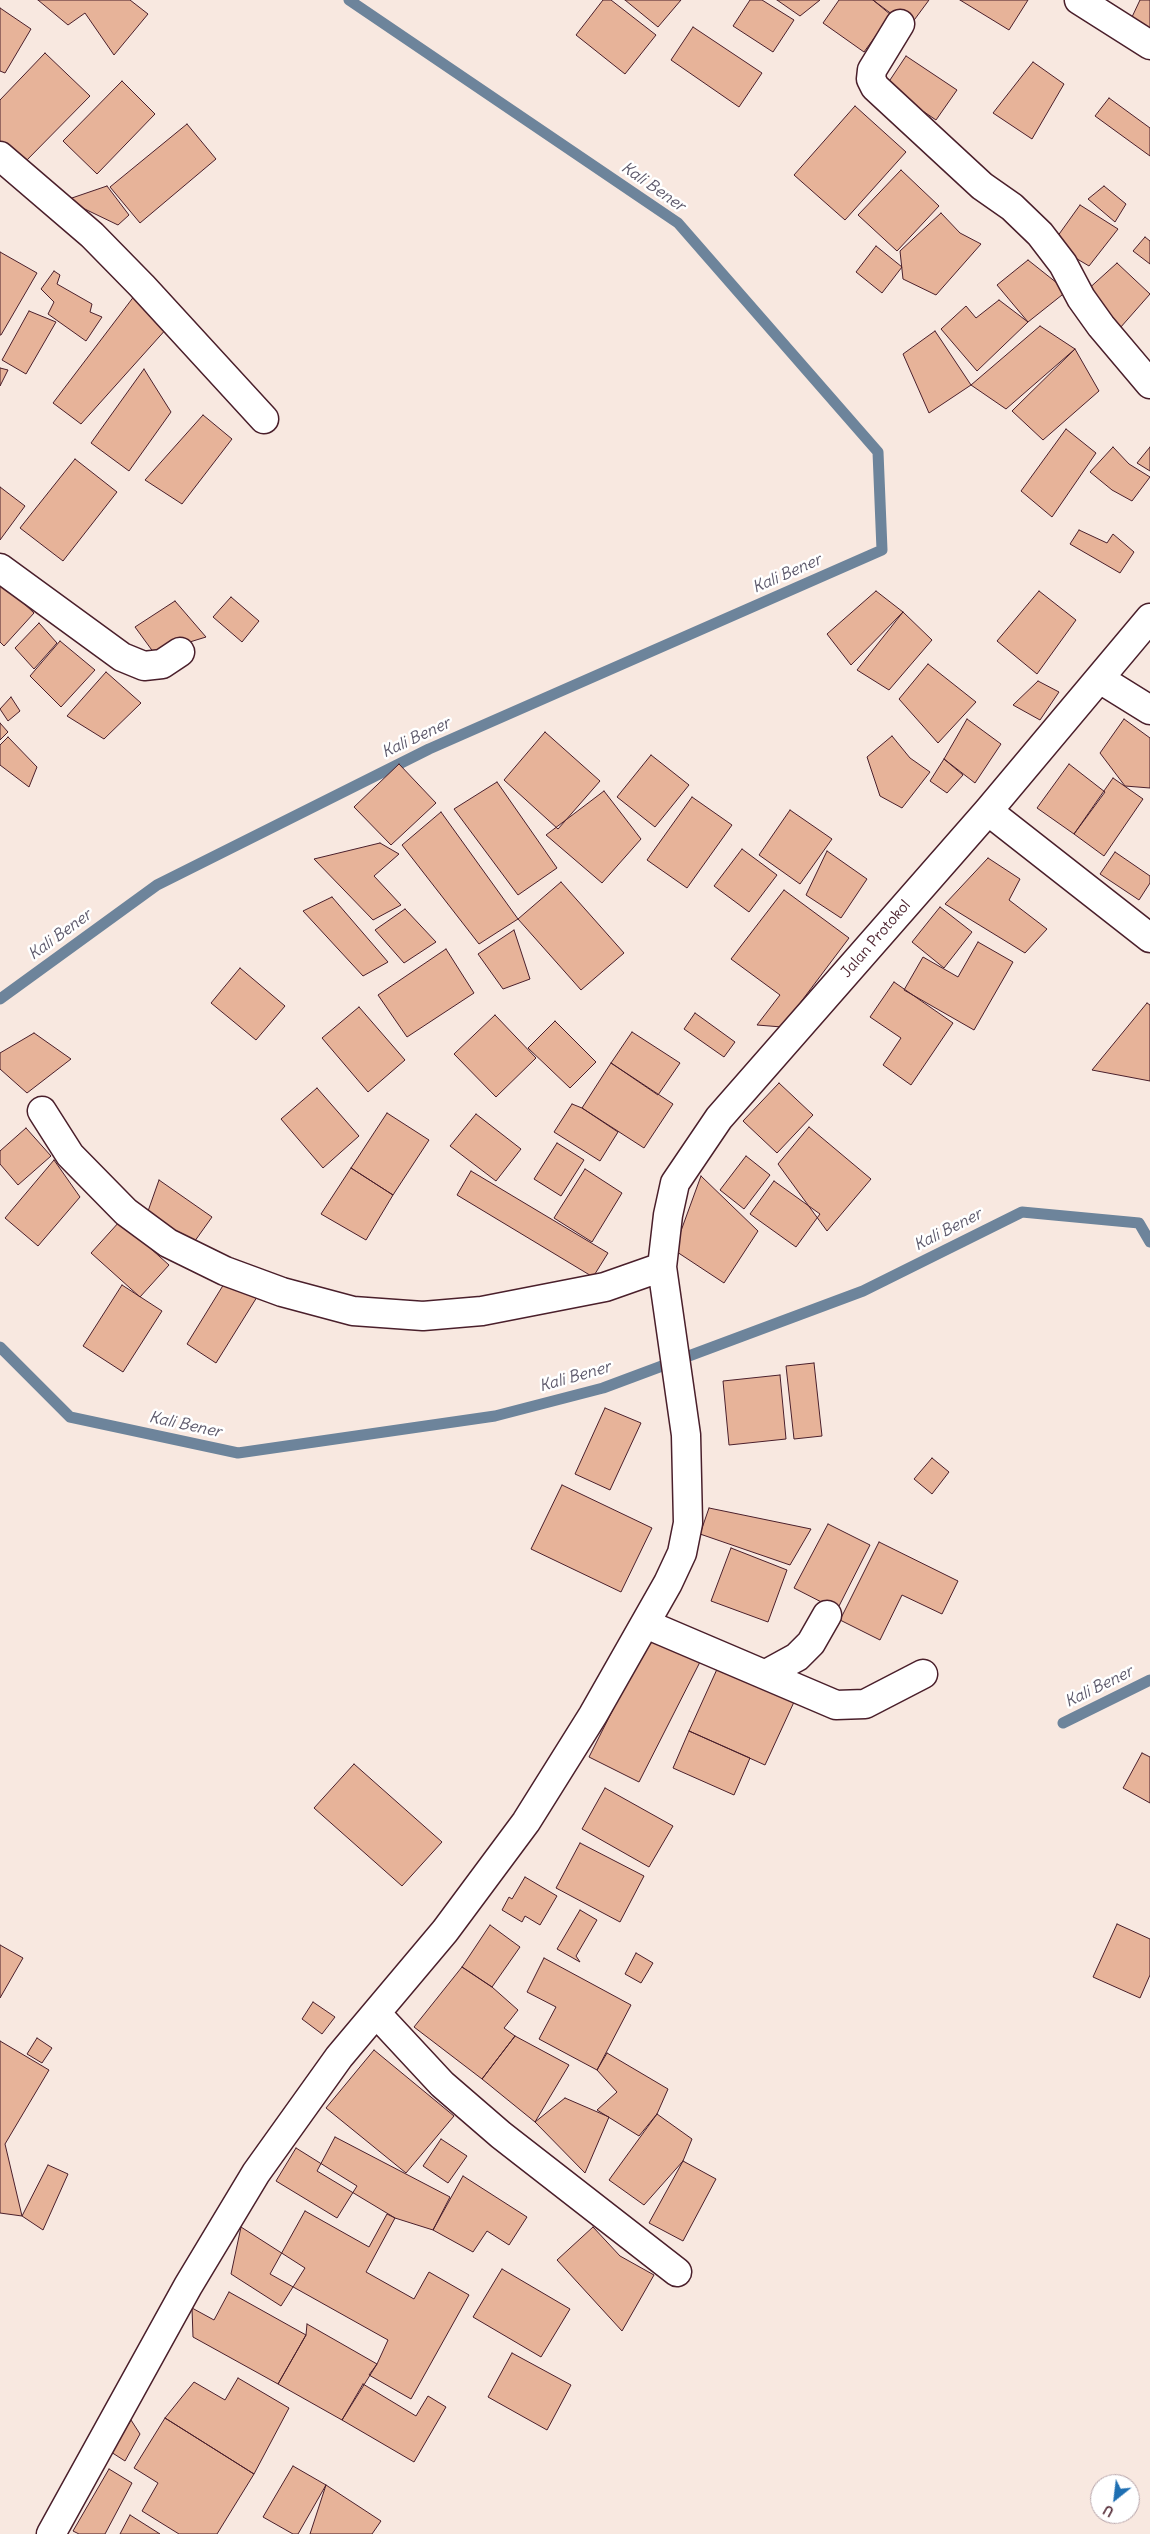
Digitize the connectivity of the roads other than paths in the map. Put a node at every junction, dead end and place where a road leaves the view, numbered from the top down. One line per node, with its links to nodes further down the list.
1 (1079, 0): 3 (street)
2 (900, 24): 5 (street)
3 (1150, 45)
4 (0, 156): 6 (street)
5 (1150, 384)
6 (264, 420)
7 (0, 568): 9 (street)
8 (1147, 628): 10 (street, Jalan Protokol)
9 (180, 652)
10 (1100, 679): 11 (street); 12 (street, Jalan Protokol)
11 (1150, 710)
12 (988, 811): 13 (street); 15 (street, Jalan Protokol)
13 (1150, 938)
14 (42, 1111): 15 (street)
15 (664, 1277): 17 (street, Jalan Protokol)
16 (827, 1615): 18 (street)
17 (646, 1624): 18 (street); 20 (street, Jalan Protokol)
18 (766, 1674): 19 (street)
19 (923, 1674)
20 (376, 2013): 21 (street); 22 (street, Jalan Protokol)
21 (676, 2272)
22 (51, 2534)

